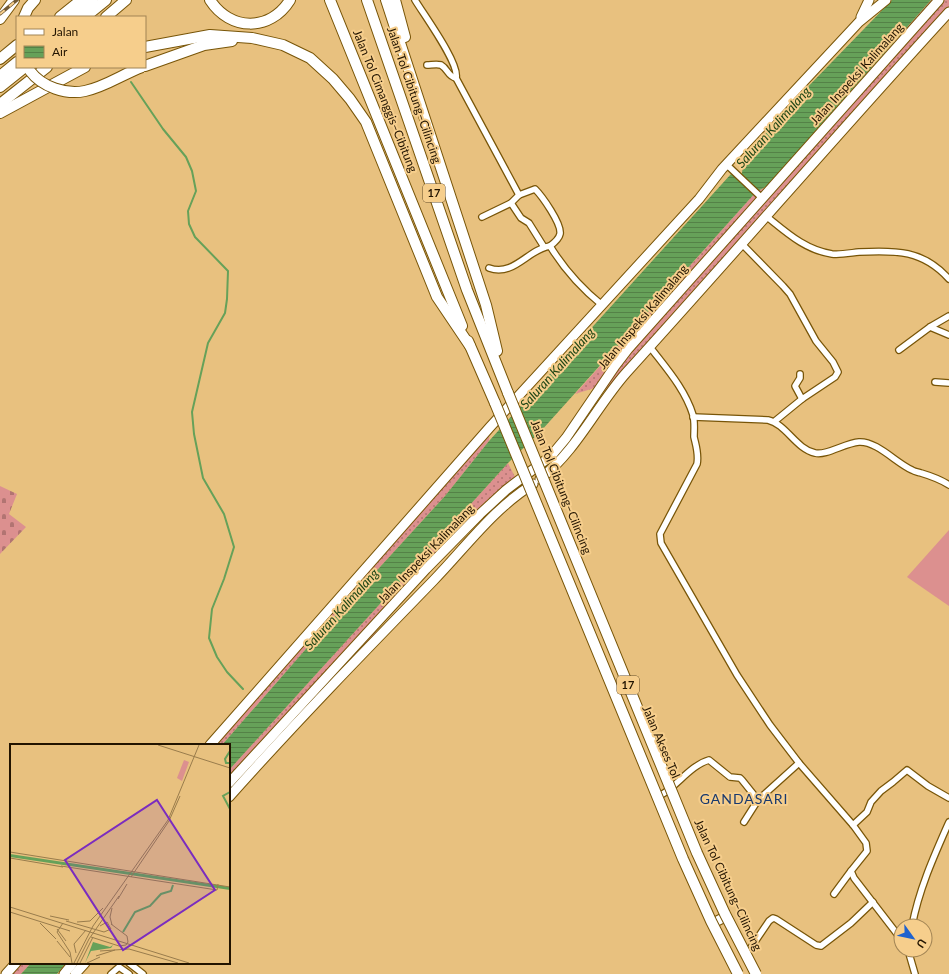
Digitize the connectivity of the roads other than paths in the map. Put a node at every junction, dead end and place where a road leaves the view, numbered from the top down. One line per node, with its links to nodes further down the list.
1 (12, 0): 25 (highway)
2 (35, 0): 19 (highway)
3 (71, 0): 20 (highway)
4 (81, 0): 21 (highway)
5 (93, 0): 22 (highway)
6 (106, 0): 23 (highway)
7 (126, 0): 24 (highway)
8 (210, 0): 9 (highway)
9 (290, 0)
10 (330, 0): 62 (highway, Jalan Tol Cimanggis–Cibitung / 17)
11 (367, 0): 69 (highway, Jalan Tol Cibitung–Cilincing / 17)
12 (386, 0): 47 (highway)
13 (395, 0): 47 (highway)
14 (415, 0): 43 (street)
15 (870, 0): 26 (main road)
16 (886, 0): 26 (main road)
17 (939, 0): 50 (main road, Jalan Inspeksi Kalimalang)
18 (949, 12): 52 (main road, Jalan Inspeksi Kalimalang)
19 (24, 16)
20 (52, 16)
21 (61, 16)
22 (73, 16)
23 (86, 16)
24 (107, 16)
25 (0, 18)
26 (858, 22): 48 (main road)
27 (252, 38): 29 (highway); 35 (highway); 62 (highway)
28 (16, 46): 31 (highway)
29 (146, 47)
30 (16, 53): 34 (highway)
31 (0, 59)
32 (16, 63): 41 (highway)
33 (427, 65): 43 (street)
34 (0, 66)
35 (146, 66)
36 (25, 68): 44 (highway)
37 (27, 68): 42 (highway, bridge)
38 (46, 68): 42 (highway)
39 (83, 68): 46 (highway)
40 (140, 68): 42 (highway, bridge)
41 (0, 76)
42 (34, 77): 45 (highway)
43 (456, 78): 49 (street)
44 (0, 87)
45 (0, 104)
46 (0, 113)
47 (427, 126): 69 (highway)
48 (726, 164): 50 (street); 58 (main road)
49 (519, 195): 51 (street); 55 (street)
50 (761, 197): 68 (main road, Jalan Inspeksi Kalimalang)
51 (511, 203): 53 (street); 55 (street)
52 (766, 216): 54 (main road, Jalan Inspeksi Kalimalang); 57 (street)
53 (482, 217)
54 (742, 244): 63 (main road, Jalan Inspeksi Kalimalang); 71 (street)
55 (547, 246): 56 (street); 58 (street)
56 (489, 268)
57 (949, 279)
58 (602, 305): 72 (main road)
59 (949, 316): 60 (street)
60 (930, 327): 61 (street); 64 (street)
61 (949, 335)
62 (470, 346): 111 (highway, 17, bridge)
63 (650, 347): 70 (main road, Jalan Inspeksi Kalimalang); 74 (street)
64 (899, 350)
65 (800, 374): 71 (street)
66 (935, 382): 67 (street)
67 (949, 383)
68 (601, 386): 70 (main road); 77 (main road, Jalan Inspeksi Kalimalang)
69 (506, 388): 113 (highway, Jalan Tol Cibitung–Cilincing / 17, bridge)
70 (610, 392): 78 (main road, Jalan Inspeksi Kalimalang)
71 (802, 399): 75 (street)
72 (512, 409): 73 (main road); 76 (main road, Jalan Akses Tol, bridge)
73 (505, 416): 76 (main road, Jalan Akses Tol); 82 (main road)
74 (693, 417): 75 (street); 84 (street)
75 (775, 421): 79 (street)
76 (528, 460): 77 (main road, Jalan Akses Tol)
77 (532, 470): 78 (main road, Jalan Akses Tol); 80 (main road, Jalan Inspeksi Kalimalang)
78 (537, 481): 81 (main road, Jalan Inspeksi Kalimalang); 86 (main road, Jalan Akses Tol)
79 (949, 485)
80 (371, 628): 81 (main road); 83 (main road, Jalan Inspeksi Kalimalang)
81 (380, 636): 83 (main road, Jalan Inspeksi Kalimalang)
82 (211, 744)
83 (269, 745): 85 (main road, Jalan Inspeksi Kalimalang); 87 (main road, Jalan Inspeksi Kalimalang)
84 (799, 763): 89 (street); 92 (street)
85 (230, 782)
86 (665, 793): 89 (street); 97 (main road, Jalan Akses Tol)
87 (230, 796)
88 (949, 798): 92 (street)
89 (758, 800): 90 (street)
90 (744, 822)
91 (949, 822): 96 (street)
92 (853, 826): 93 (street)
93 (851, 871): 94 (street); 95 (street)
94 (834, 894)
95 (873, 902): 98 (street); 100 (street)
96 (914, 918)
97 (719, 920): 100 (main road, Jalan Akses Tol); 111 (main road, Jalan Akses Tol)
98 (893, 928)
99 (910, 958): 114 (street)
100 (744, 959): 112 (main road, Jalan Akses Tol)
101 (15, 964): 105 (main road)
102 (72, 964): 106 (main road)
103 (84, 964): 107 (main road)
104 (130, 964): 110 (street)
105 (6, 974)
106 (64, 974)
107 (75, 974)
108 (111, 974): 109 (street)
109 (129, 974)
110 (143, 974)
111 (739, 974)
112 (752, 974)
113 (756, 974)
114 (915, 974)

